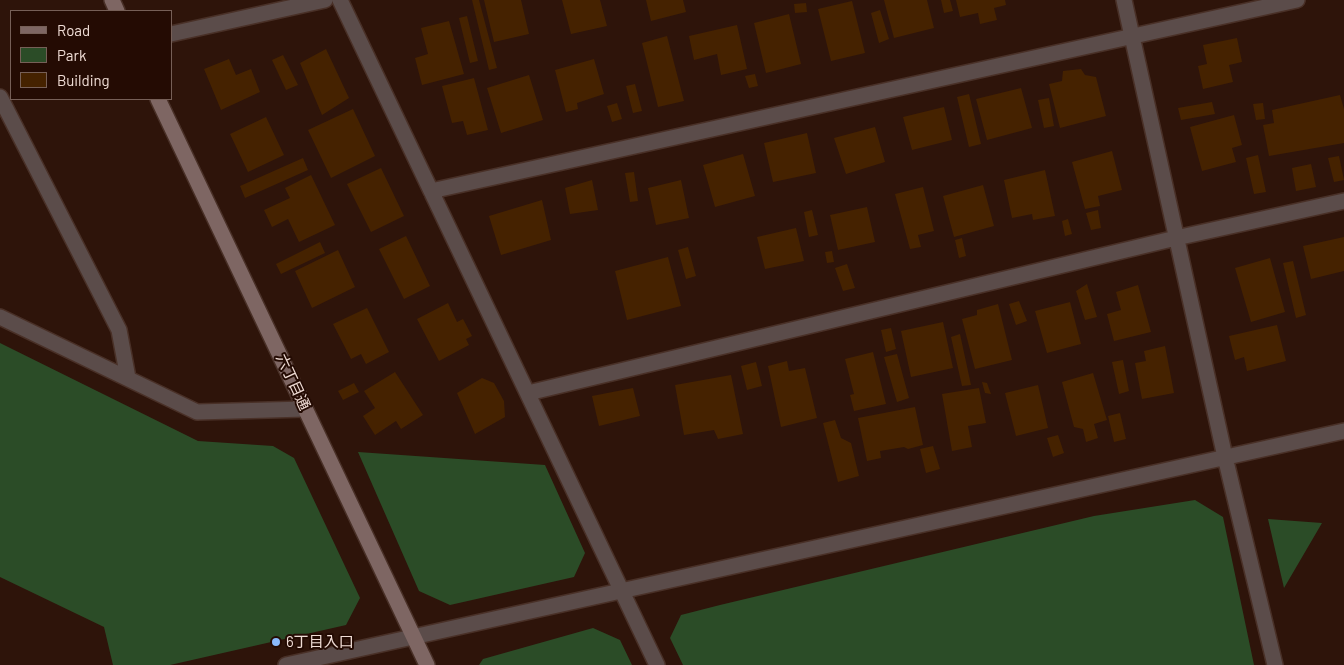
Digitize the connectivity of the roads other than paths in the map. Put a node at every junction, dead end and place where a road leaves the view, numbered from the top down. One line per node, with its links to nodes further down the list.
1 (325, 0): 5 (street)
2 (340, 0): 9 (street)
3 (1124, 0): 6 (street)
4 (1297, 0): 6 (street)
5 (172, 34)
6 (1132, 37): 9 (street); 11 (street)
7 (0, 97): 13 (street)
8 (158, 100): 15 (street, 六丁目通)
9 (431, 191): 14 (street)
10 (1344, 201): 11 (street)
11 (1176, 238): 14 (street); 17 (street)
12 (0, 317): 13 (street)
13 (128, 378): 15 (street)
14 (528, 393): 18 (street)
15 (306, 409): 19 (street, 六丁目通)
16 (1344, 431): 17 (street)
17 (1225, 457): 18 (street); 23 (street)
18 (622, 591): 19 (street); 22 (street)
19 (413, 637): 20 (street); 21 (street, 六丁目通)
20 (286, 665)
21 (426, 665)
22 (658, 665)
23 (1275, 665)

